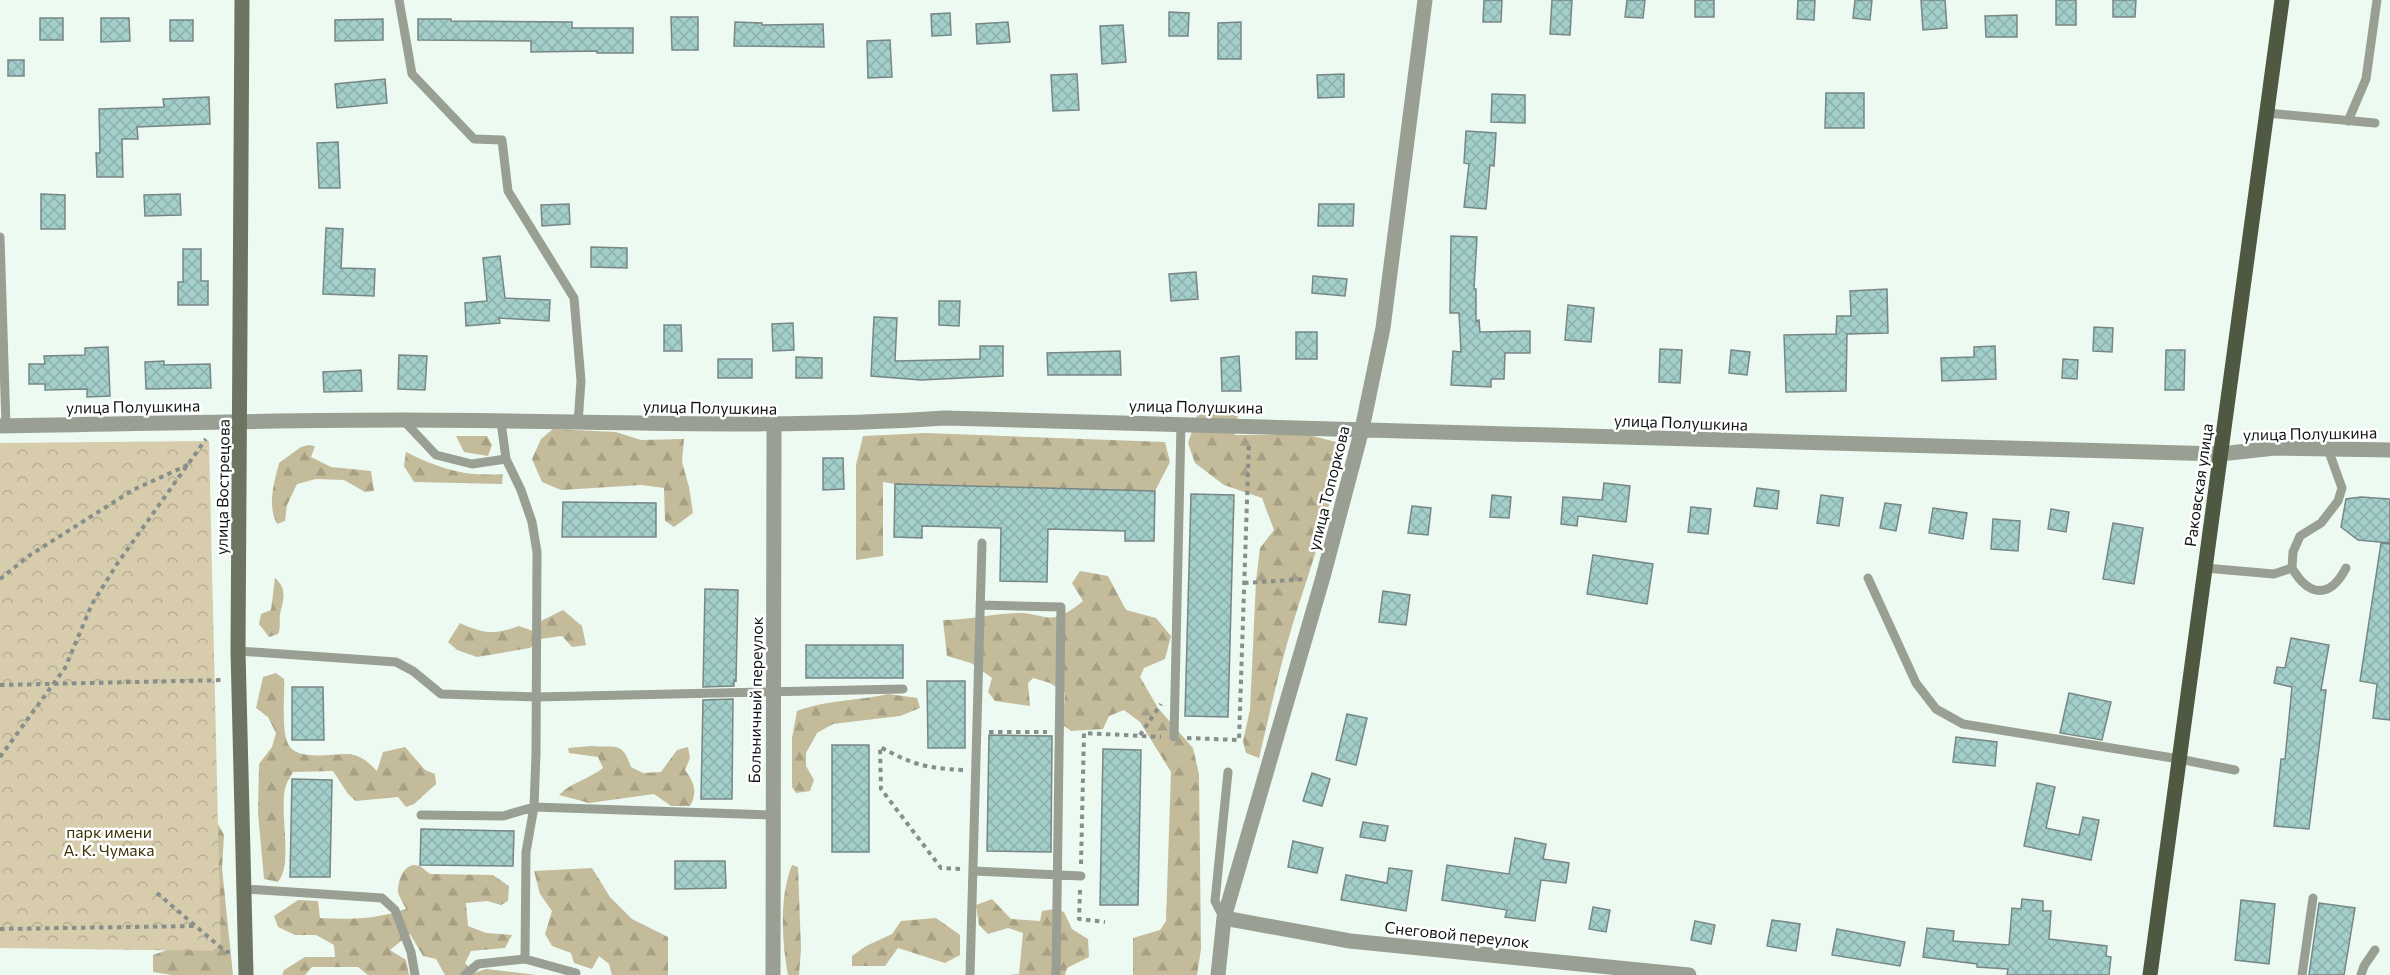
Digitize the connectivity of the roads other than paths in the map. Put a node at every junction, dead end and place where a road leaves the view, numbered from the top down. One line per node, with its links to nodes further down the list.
1 (242, 0): 12 (street, улица Вострецова)
2 (399, 0): 13 (lane)
3 (1425, 0): 17 (street, улица Топоркова)
4 (2282, 0): 6 (main road, Раковская улица)
5 (2377, 0): 7 (lane)
6 (2267, 113): 7 (lane); 20 (main road, Раковская улица)
7 (2348, 121): 8 (lane)
8 (2376, 123)
9 (0, 237): 15 (lane)
10 (403, 420): 11 (street, улица Полушкина); 12 (street, улица Полушкина); 21 (lane)
11 (501, 422): 13 (street, улица Полушкина); 21 (lane)
12 (241, 423): 15 (street, улица Полушкина); 28 (street, улица Вострецова)
13 (578, 423): 16 (street, улица Полушкина)
14 (1181, 424): 16 (street, улица Полушкина); 17 (street, улица Полушкина); 32 (lane)
15 (3, 426)
16 (774, 426): 30 (street, Больничный переулок)
17 (1362, 429): 20 (street, улица Полушкина); 44 (street, улица Топоркова)
18 (2328, 449): 19 (street, улица Полушкина); 20 (street, улица Полушкина); 24 (lane)
19 (2390, 450)
20 (2220, 454): 23 (main road, Раковская улица)
21 (506, 459): 31 (lane)
22 (982, 543): 27 (lane)
23 (2205, 568): 24 (lane); 33 (main road, Раковская улица)
24 (2292, 568): 25 (lane)
25 (2346, 568)
26 (1868, 579): 33 (lane)
27 (980, 605): 39 (lane); 40 (lane)
28 (238, 651): 31 (lane); 42 (street, улица Вострецова)
29 (903, 689): 30 (lane)
30 (774, 692): 31 (lane); 38 (street, Больничный переулок)
31 (537, 698): 36 (lane)
32 (1174, 737)
33 (2179, 759): 34 (lane); 56 (main road, Раковская улица)
34 (2235, 770)
35 (1228, 772): 44 (lane)
36 (534, 807): 37 (lane); 38 (lane); 46 (lane)
37 (421, 815)
38 (772, 815): 51 (street, Больничный переулок)
39 (973, 871): 40 (lane); 52 (lane)
40 (1058, 875): 41 (lane); 53 (lane)
41 (1081, 876)
42 (245, 889): 48 (street, улица Вострецова); 49 (lane)
43 (2313, 898): 57 (lane)
44 (1224, 918): 54 (street, улица Топоркова); 55 (street, Снеговой переулок)
45 (2375, 950): 58 (lane)
46 (525, 959): 47 (lane); 50 (lane)
47 (576, 973)
48 (246, 975)
49 (415, 975)
50 (465, 975)
51 (773, 975)
52 (970, 975)
53 (1056, 975)
54 (1218, 975)
55 (1689, 975)
56 (2150, 975)
57 (2302, 975)
58 (2361, 975)

